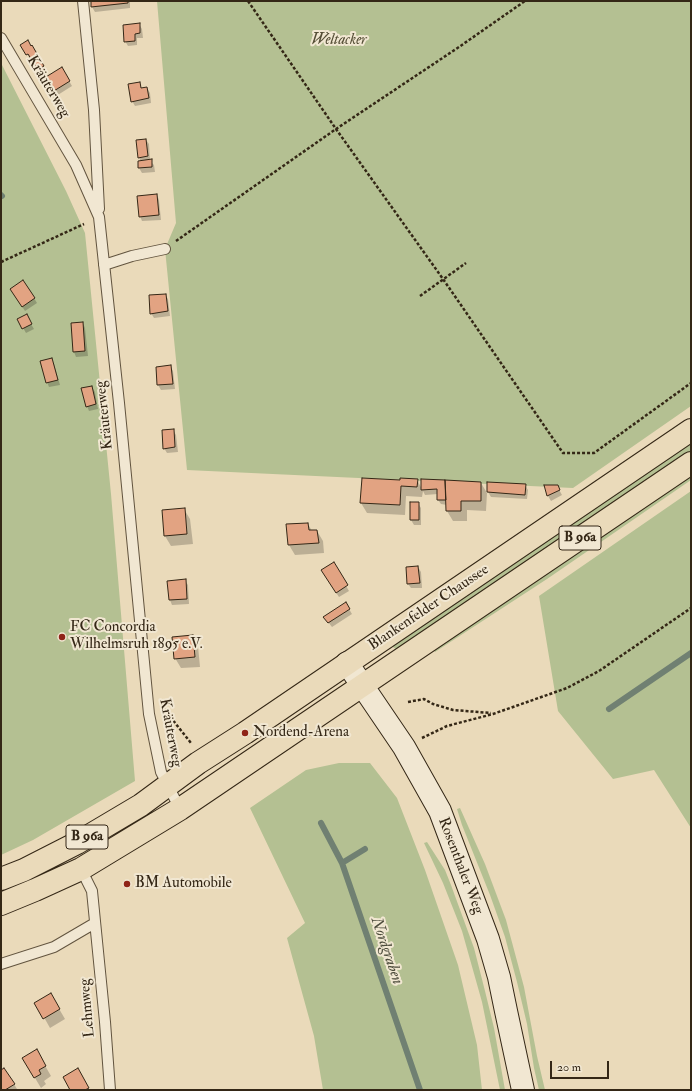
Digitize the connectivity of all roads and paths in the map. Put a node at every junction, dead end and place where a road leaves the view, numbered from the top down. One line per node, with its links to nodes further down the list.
1 (83, 1): 6 (lane)
2 (248, 1): 5 (path)
3 (525, 1): 5 (path)
4 (1, 38): 6 (lane, Kräuterweg)
5 (336, 129): 7 (path); 11 (path)
6 (99, 218): 8 (path); 10 (lane, Kräuterweg)
7 (165, 249): 10 (lane)
8 (1, 262)
9 (466, 263): 11 (path)
10 (104, 265): 18 (lane, Kräuterweg)
11 (443, 279): 12 (path); 13 (path)
12 (420, 296)
13 (691, 383)
14 (691, 430): 17 (main road, Blankenfelder Chaussee / B 96a)
15 (691, 463): 19 (main road, Blankenfelder Chaussee / B 96a)
16 (691, 608): 21 (path)
17 (347, 664): 19 (main road, Rosenthaler Weg); 24 (main road, Blankenfelder Chaussee / B 96a)
18 (146, 685): 22 (path); 24 (lane, Kräuterweg)
19 (362, 686): 23 (main road, Rosenthaler Weg); 25 (main road, Blankenfelder Chaussee / B 96a)
20 (408, 702): 21 (path)
21 (493, 714): 23 (path)
22 (193, 746)
23 (404, 747): 32 (main road, Rosenthaler Weg)
24 (168, 785): 25 (lane, Kräuterweg); 27 (main road, B 96a)
25 (180, 809): 26 (main road, B 96a)
26 (81, 869): 28 (main road, B 96a); 29 (lane, Lehmweg)
27 (1, 879)
28 (1, 904)
29 (95, 923): 30 (lane); 31 (lane, Lehmweg)
30 (1, 964)
31 (110, 1090)
32 (523, 1090)

